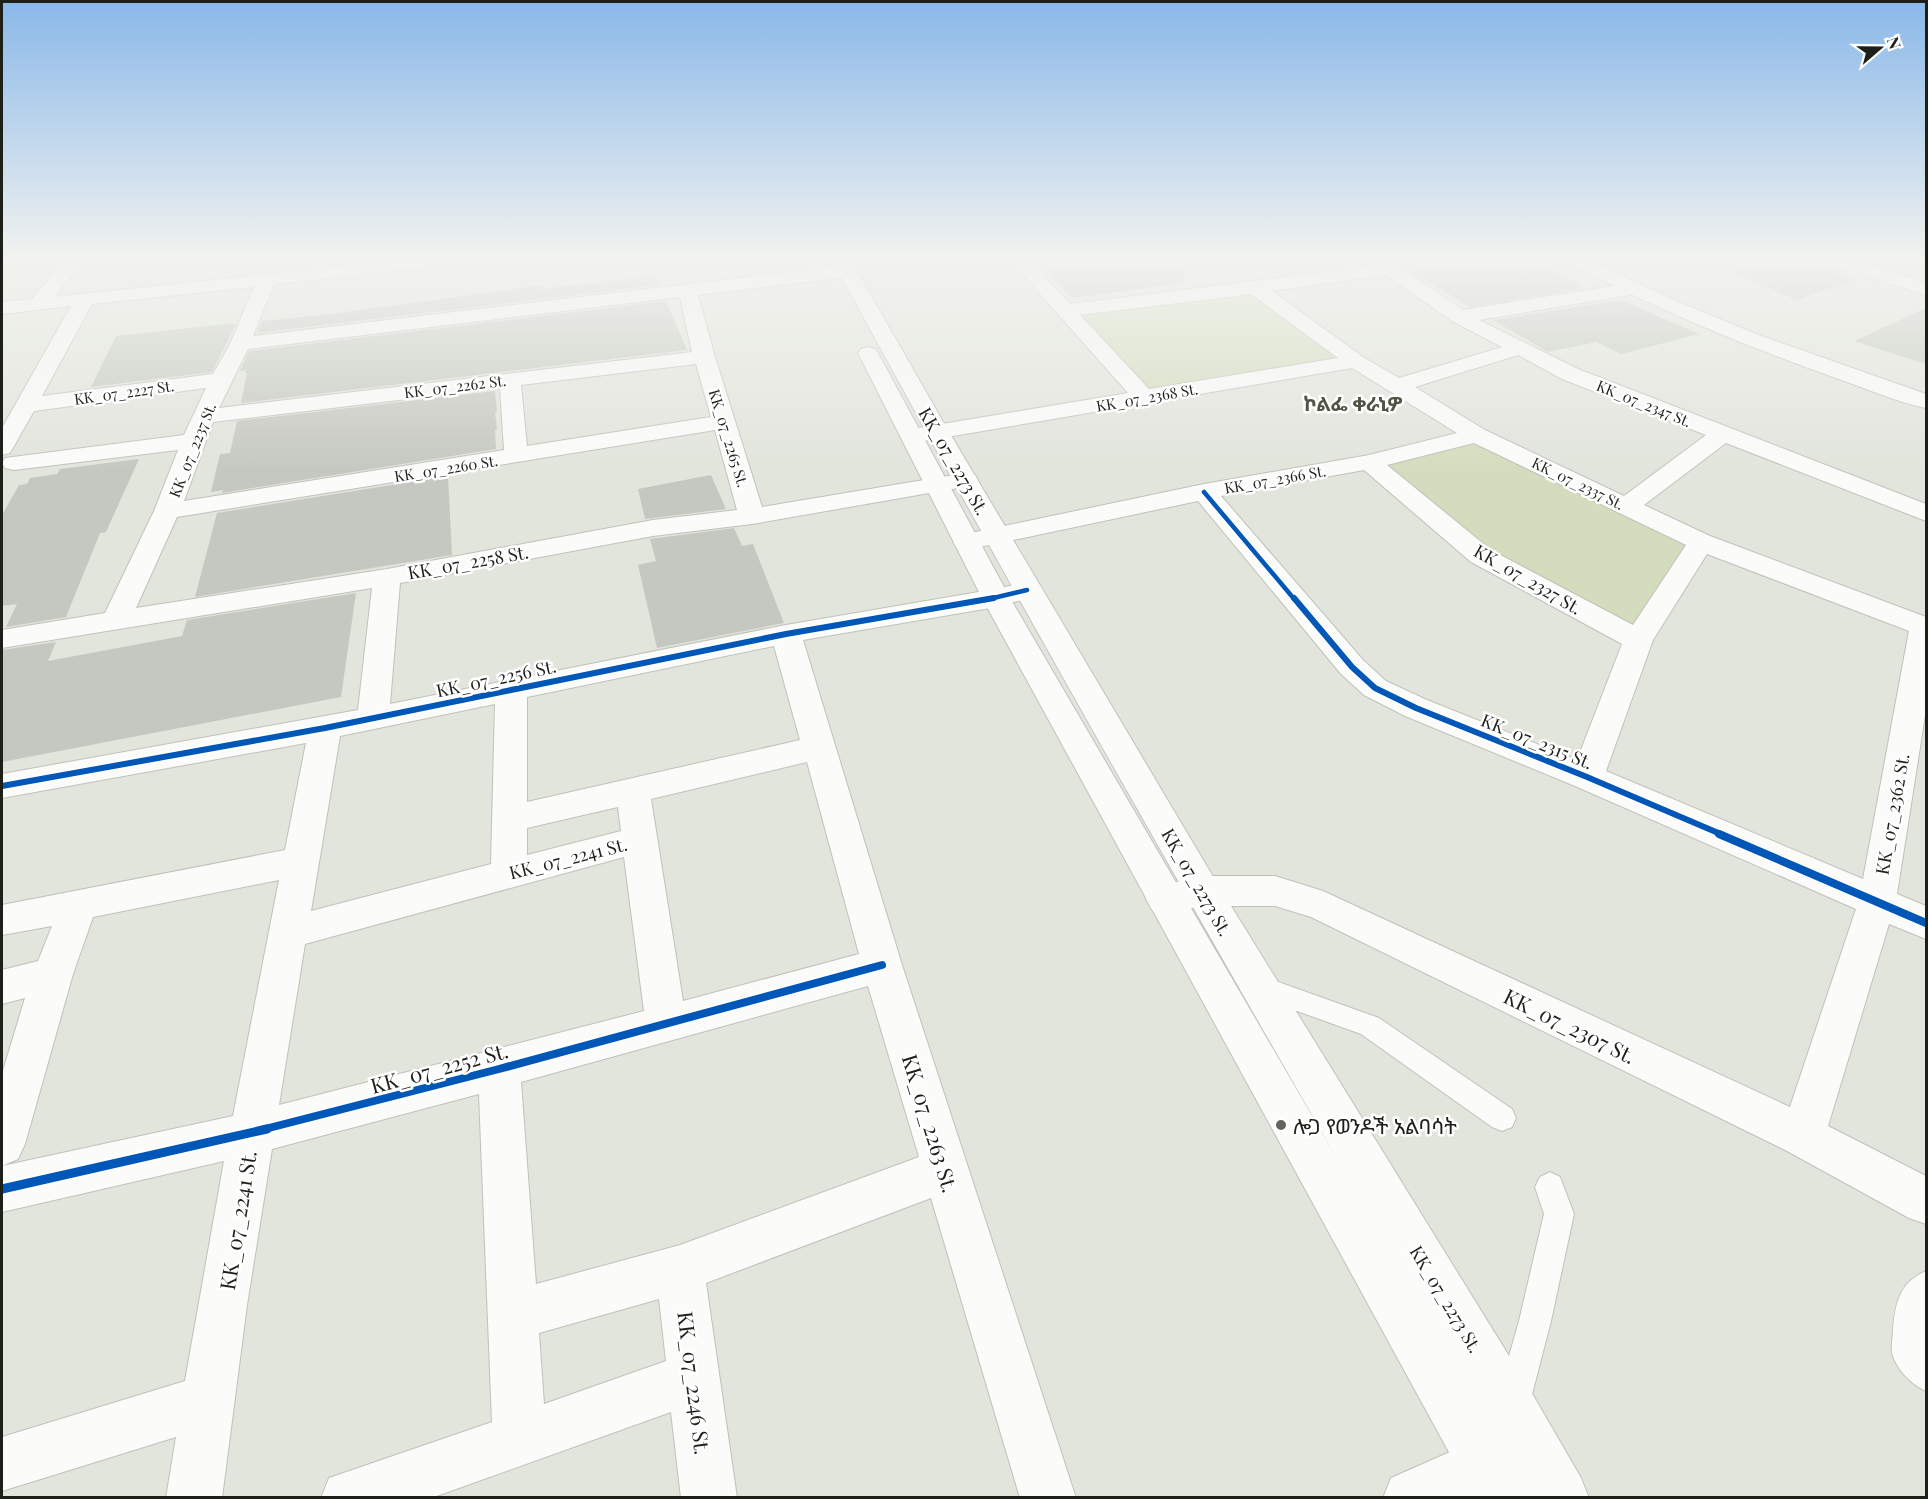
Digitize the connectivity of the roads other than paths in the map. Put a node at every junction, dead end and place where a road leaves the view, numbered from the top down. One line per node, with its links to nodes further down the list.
1 (68, 331): 21 (street)
2 (243, 331): 11 (street, KK_07_2237 St.)
3 (350, 331): 11 (street)
4 (698, 331): 13 (street, KK_07_2265 St.)
5 (868, 331): 24 (street, KK_07_2273 St.)
6 (1086, 331): 19 (street)
7 (1314, 331): 14 (street, KK_07_2337 St.)
8 (1486, 331): 12 (street, KK_07_2347 St.)
9 (1739, 331): 20 (street)
10 (1784, 331): 17 (street)
11 (240, 344): 15 (street, KK_07_2237 St.)
12 (1520, 348): 18 (street); 25 (street, KK_07_2347 St.)
13 (704, 357): 16 (street, KK_07_2262 St.); 23 (street, KK_07_2265 St.)
14 (1356, 361): 18 (street, KK_07_2337 St.); 19 (street, KK_07_2368 St.)
15 (221, 379): 21 (street, KK_07_2227 St.); 22 (street, KK_07_2237 St.)
16 (510, 380): 22 (street, KK_07_2262 St.); 29 (street)
17 (1926, 381)
18 (1396, 386): 26 (street, KK_07_2337 St.)
19 (1144, 397): 24 (street, KK_07_2368 St.)
20 (1926, 401)
21 (27, 405): 28 (street)
22 (206, 416): 27 (street, KK_07_2237 St.)
23 (724, 422): 29 (street, KK_07_2260 St.); 36 (street, KK_07_2265 St.)
24 (924, 434): 31 (street, KK_07_2273 St.)
25 (1723, 434): 33 (street); 35 (street, KK_07_2347 St.)
26 (1477, 435): 30 (street, KK_07_2366 St.); 33 (street, KK_07_2337 St.)
27 (193, 441): 28 (street); 34 (street, KK_07_2237 St.)
28 (8, 455)
29 (516, 457): 34 (street, KK_07_2260 St.)
30 (1369, 462): 32 (street, KK_07_2366 St.); 45 (street, KK_07_2327 St.)
31 (951, 482): 36 (street, KK_07_2258 St.); 37 (street, KK_07_2273 St.)
32 (1204, 492): 37 (street, KK_07_2366 St.); 50 (street, KK_07_2315 St.)
33 (1627, 506): 38 (street, KK_07_2337 St.)
34 (167, 511): 41 (street, KK_07_2237 St.)
35 (1926, 513)
36 (752, 516): 39 (street, KK_07_2258 St.)
37 (982, 539): 40 (street, KK_07_2273 St.)
38 (1701, 542): 42 (street, KK_07_2337 St.); 45 (street)
39 (387, 577): 41 (street, KK_07_2258 St.); 47 (street)
40 (1012, 594): 43 (street, KK_07_2256 St.); 57 (street, KK_07_2273 St.)
41 (117, 620): 44 (street, KK_07_2258 St.)
42 (1926, 627): 58 (street, KK_07_2362 St.)
43 (786, 634): 46 (street, KK_07_2256 St.); 49 (street, KK_07_2263 St.)
44 (2, 639)
45 (1638, 640): 50 (street)
46 (511, 690): 47 (street, KK_07_2256 St.); 53 (street, KK_07_2256 St.)
47 (373, 719): 48 (street, KK_07_2256 St.)
48 (326, 728): 51 (street, KK_07_2256 St.); 55 (street, KK_07_2241 St.)
49 (818, 748): 52 (street); 63 (street, KK_07_2263 St.)
50 (1587, 777): 58 (street, KK_07_2315 St.)
51 (2, 786)
52 (633, 791): 53 (street); 54 (street)
53 (509, 819): 56 (street, KK_07_2256 St.)
54 (638, 840): 56 (street, KK_07_2241 St.); 67 (street)
55 (302, 861): 59 (street); 62 (street, KK_07_2241 St.)
56 (509, 873): 62 (street, KK_07_2241 St.)
57 (1183, 895): 65 (street, KK_07_2273 St.); 71 (street, KK_07_2307 St.); 84 (street, KK_07_2273 St.)
58 (1877, 903): 61 (street, KK_07_2315 St.); 71 (street, KK_07_2362 St.)
59 (79, 904): 60 (street); 64 (street)
60 (2, 920)
61 (1926, 923)
62 (288, 933): 70 (street, KK_07_2241 St.)
63 (882, 965): 67 (street, KK_07_2252 St.); 73 (street, KK_07_2263 St.)
64 (53, 975): 66 (street); 72 (street)
65 (1259, 986): 69 (lane); 84 (street, KK_07_2273 St.)
66 (2, 987)
67 (666, 1024): 68 (street, KK_07_2252 St.)
68 (499, 1069): 70 (street, KK_07_2252 St.); 79 (street, KK_07_2252 St.)
69 (1502, 1118)
70 (251, 1133): 75 (street, KK_07_2252 St.); 82 (street, KK_07_2241 St.)
71 (1803, 1136): 76 (street, KK_07_2307 St.)
72 (2, 1144)
73 (946, 1170): 77 (street); 89 (street, KK_07_2263 St.)
74 (1550, 1187): 84 (lane)
75 (2, 1189)
76 (1926, 1201)
77 (680, 1269): 79 (street); 81 (street, KK_07_2246 St.)
78 (1926, 1287): 80 (lane)
79 (514, 1315): 83 (street, KK_07_2252 St.)
80 (1926, 1374)
81 (695, 1377): 83 (street); 88 (street, KK_07_2246 St.)
82 (207, 1401): 85 (street); 86 (street, KK_07_2241 St.)
83 (520, 1440): 87 (street)
84 (1509, 1453): 90 (street); 91 (street, KK_07_2273 St.)
85 (2, 1464)
86 (194, 1497)
87 (349, 1497)
88 (709, 1497)
89 (1048, 1497)
90 (1411, 1497)
91 (1561, 1497)

